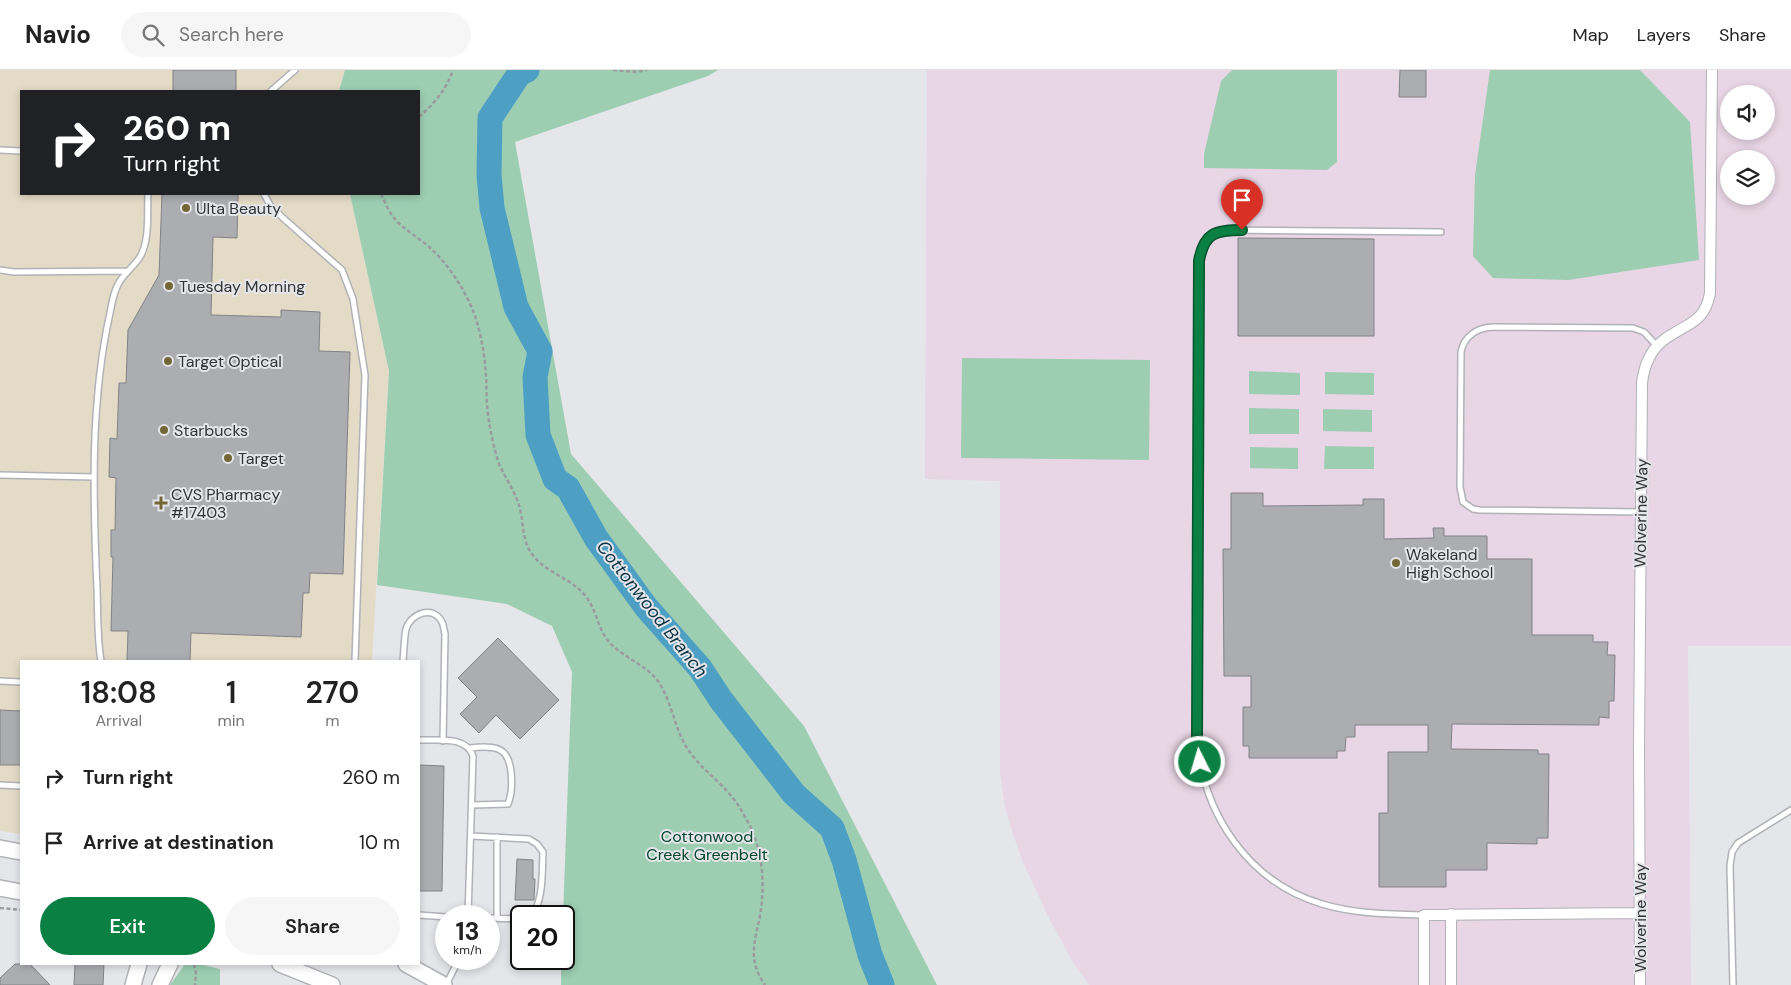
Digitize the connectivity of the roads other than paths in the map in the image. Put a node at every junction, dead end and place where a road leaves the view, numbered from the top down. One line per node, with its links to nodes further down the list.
1 (295, 70): 3 (lane)
2 (1712, 70): 11 (street, Wolverine Way)
3 (272, 90)
4 (0, 150): 5 (lane)
5 (20, 151)
6 (148, 195): 10 (lane)
7 (265, 195): 16 (lane)
8 (1441, 232): 38 (lane)
9 (0, 270): 10 (lane)
10 (128, 271): 13 (lane)
11 (1657, 346): 14 (street, Wolverine Way); 14 (lane)
12 (0, 475): 13 (lane)
13 (94, 477): 15 (lane)
14 (1641, 512): 36 (street, Wolverine Way)
15 (101, 660)
16 (355, 660)
17 (403, 660): 21 (lane)
18 (0, 681): 19 (lane)
19 (20, 682)
20 (420, 740): 21 (lane)
21 (443, 741): 22 (lane)
22 (470, 748): 25 (lane); 25 (lane)
23 (0, 785): 24 (lane)
24 (20, 786)
25 (472, 806): 27 (lane)
26 (1791, 810): 53 (lane)
27 (471, 836): 28 (lane); 33 (lane)
28 (498, 838): 34 (lane); 35 (lane)
29 (0, 848): 30 (main road)
30 (20, 852)
31 (0, 888): 32 (main road)
32 (20, 892)
33 (468, 905)
34 (496, 905)
35 (538, 905)
36 (1640, 913): 37 (street); 52 (street, Wolverine Way)
37 (1451, 914): 38 (street); 51 (street)
38 (1424, 915): 50 (street)
39 (420, 916): 40 (lane)
40 (435, 917)
41 (139, 965): 46 (main road)
42 (170, 965): 47 (main road)
43 (282, 965): 48 (main road)
44 (408, 965): 49 (main road)
45 (453, 970): 49 (lane)
46 (133, 985)
47 (160, 985)
48 (332, 985)
49 (445, 985)
50 (1424, 985)
51 (1451, 985)
52 (1640, 985)
53 (1733, 985)

